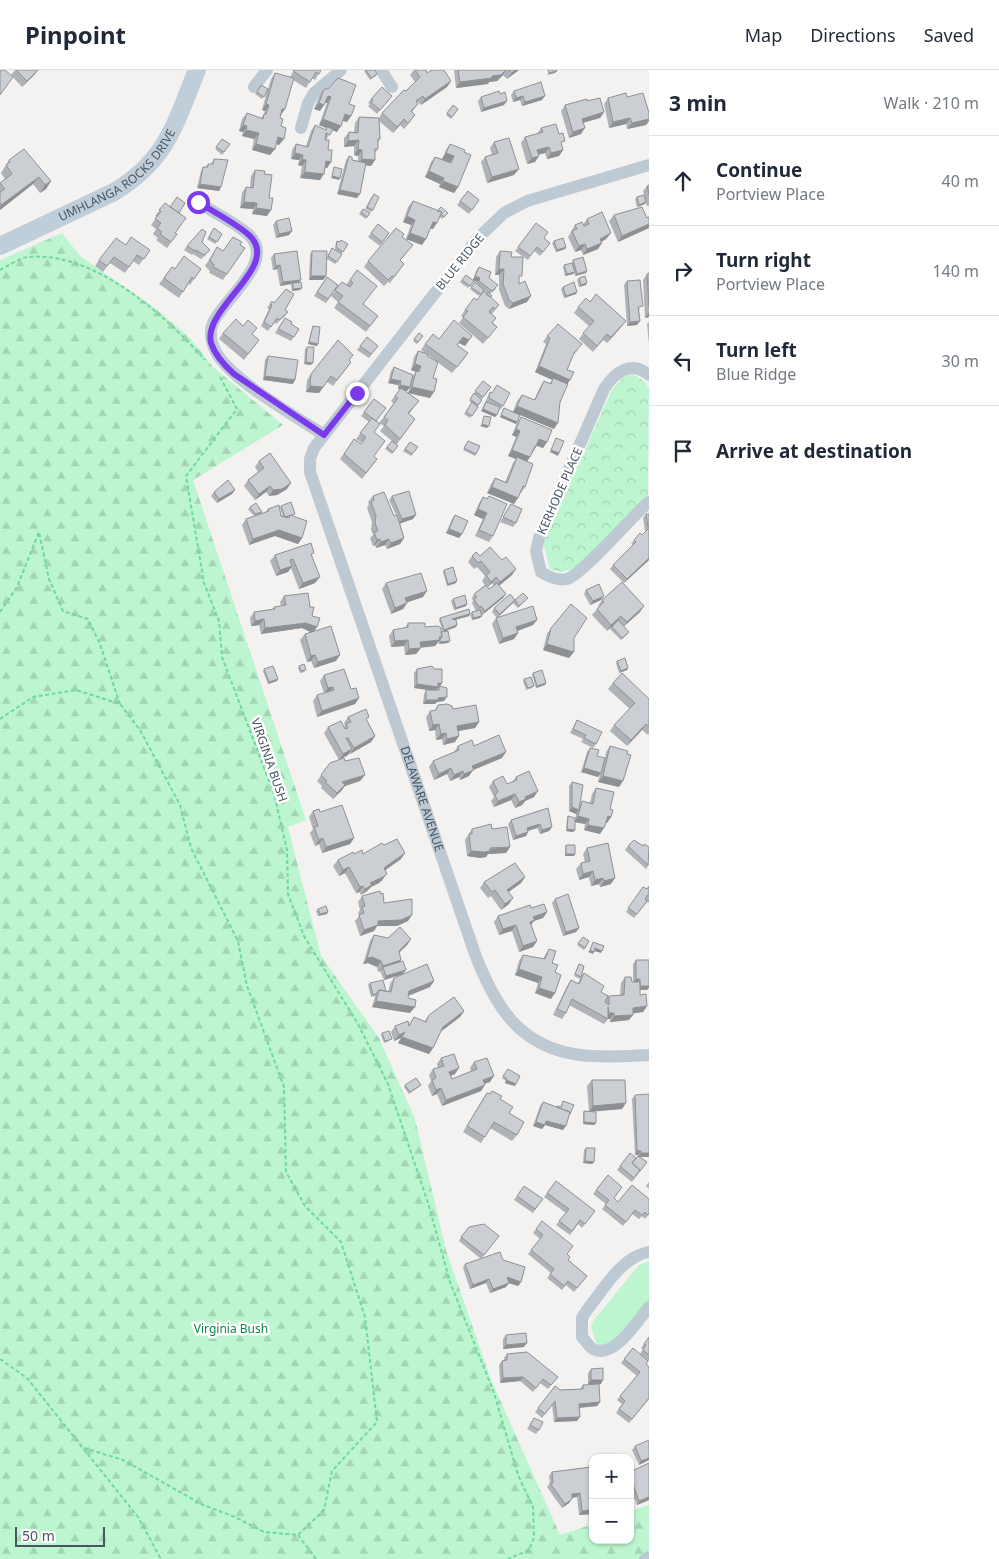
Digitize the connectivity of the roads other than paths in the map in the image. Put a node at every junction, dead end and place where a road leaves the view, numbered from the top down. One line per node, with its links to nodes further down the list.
1 (197, 70): 10 (main road, UMHLANGA ROCKS DRIVE)
2 (267, 70): 6 (street)
3 (341, 70): 7 (street)
4 (382, 70): 5 (street)
5 (392, 86)
6 (254, 87)
7 (301, 128)
8 (649, 165): 12 (street, BLUE RIDGE)
9 (198, 202): 12 (street)
10 (0, 246)
11 (649, 375): 13 (street, KERHODE PLACE)
12 (324, 435): 14 (street, DELAWARE AVENUE)
13 (649, 502)
14 (649, 1055)
15 (649, 1252): 16 (street)
16 (649, 1307)
17 (649, 1557): 18 (street)
18 (645, 1559)

